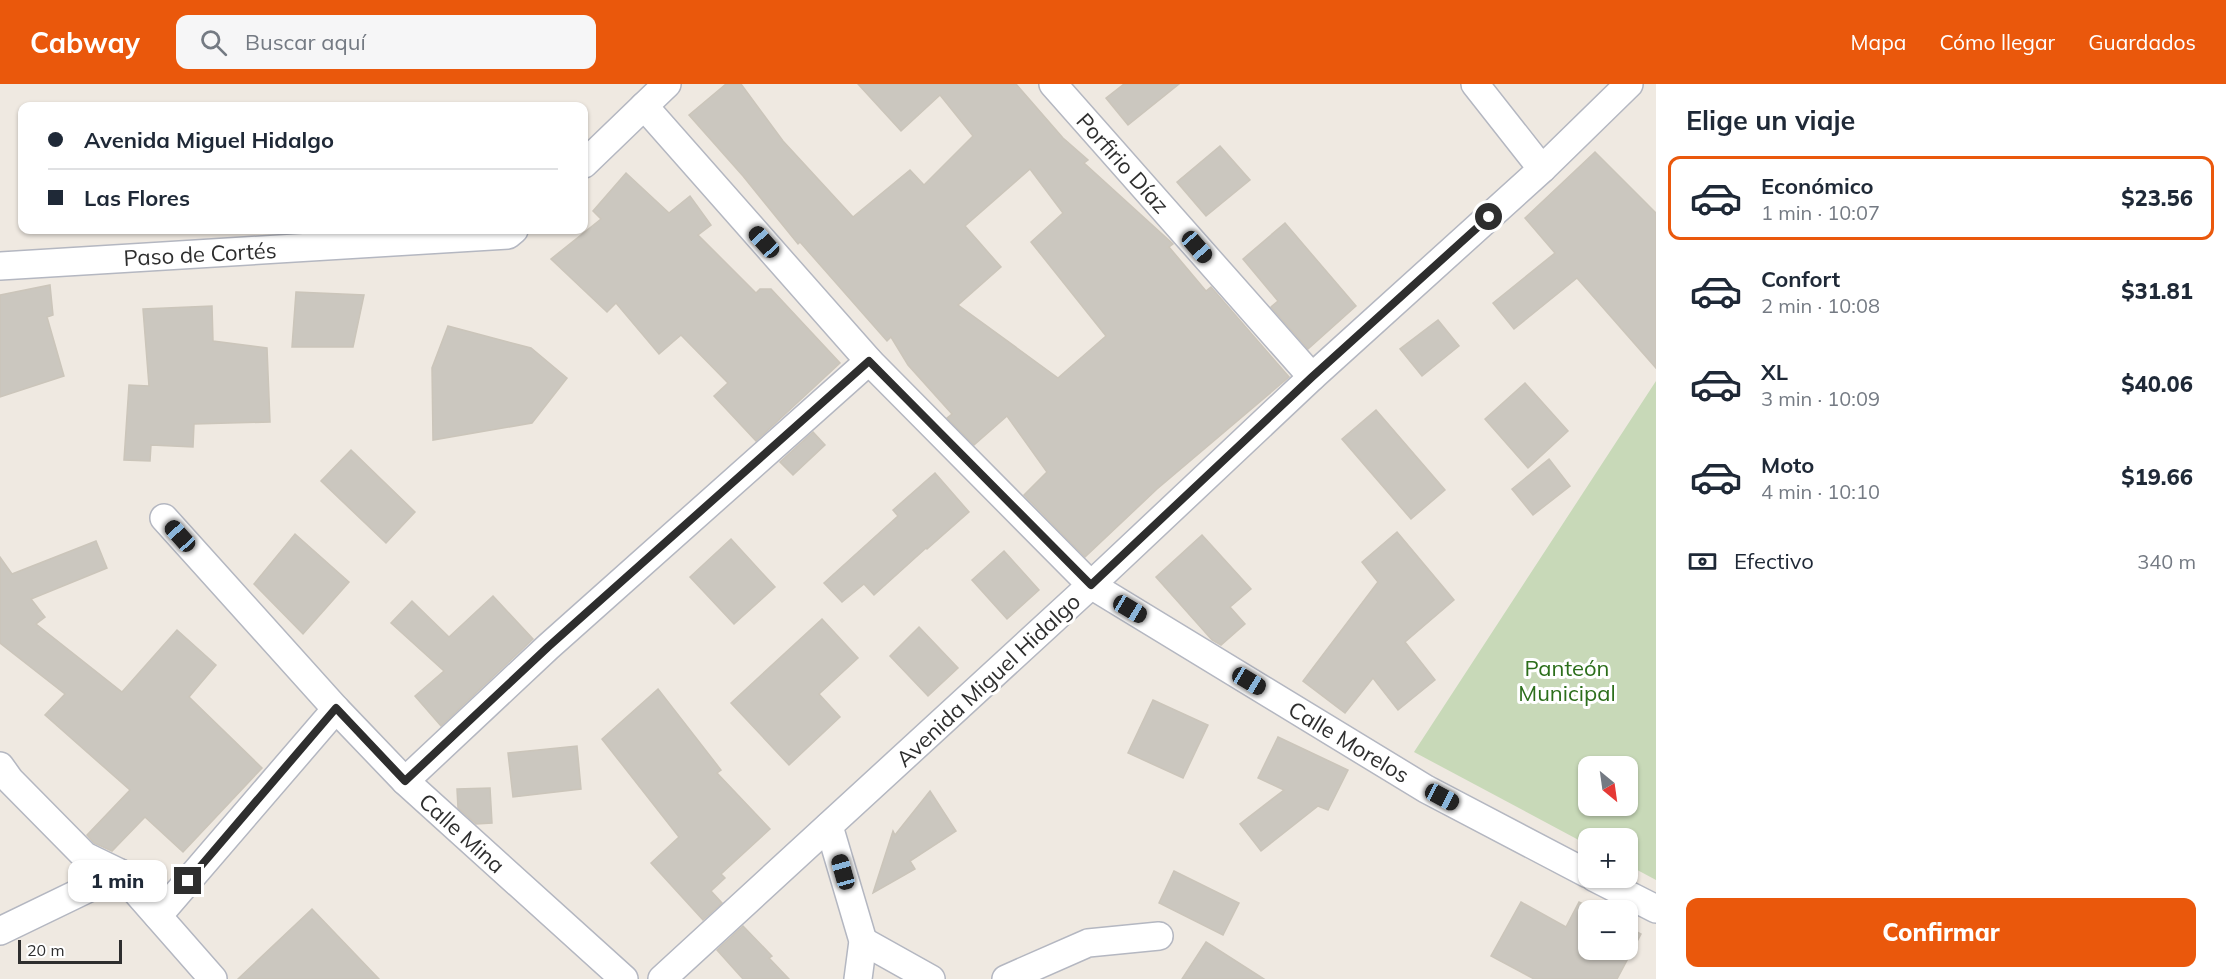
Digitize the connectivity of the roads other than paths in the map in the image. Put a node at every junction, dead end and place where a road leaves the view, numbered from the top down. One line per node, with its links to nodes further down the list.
1 (667, 84): 5 (street)
2 (1053, 84): 11 (street, Porfirio Díaz)
3 (1475, 84): 7 (street)
4 (1629, 84): 7 (street, Avenida Miguel Hidalgo)
5 (644, 106): 6 (street); 10 (street, Calle Morelos)
6 (588, 160)
7 (1542, 169): 11 (street, Avenida Miguel Hidalgo)
8 (481, 234): 9 (street, Paso de Cortés)
9 (0, 266)
10 (869, 361): 13 (street, Calle Morelos); 16 (street)
11 (1312, 377): 13 (street, Avenida Miguel Hidalgo)
12 (164, 518): 14 (street, Calle Mina)
13 (1091, 585): 17 (street, Avenida Miguel Hidalgo); 18 (street, Calle Morelos)
14 (336, 708): 16 (street, Calle Mina); 22 (street)
15 (0, 766): 19 (street)
16 (405, 781): 27 (street, Calle Mina)
17 (829, 826): 25 (street); 28 (street, Avenida Miguel Hidalgo)
18 (1578, 869)
19 (120, 873): 22 (street); 23 (street)
20 (1615, 888): 21 (street)
21 (1656, 909)
22 (158, 916): 26 (street)
23 (0, 931)
24 (1159, 936): 31 (street)
25 (863, 941): 29 (street); 30 (street)
26 (213, 979)
27 (624, 979)
28 (662, 979)
29 (858, 979)
30 (931, 979)
31 (1006, 979)

